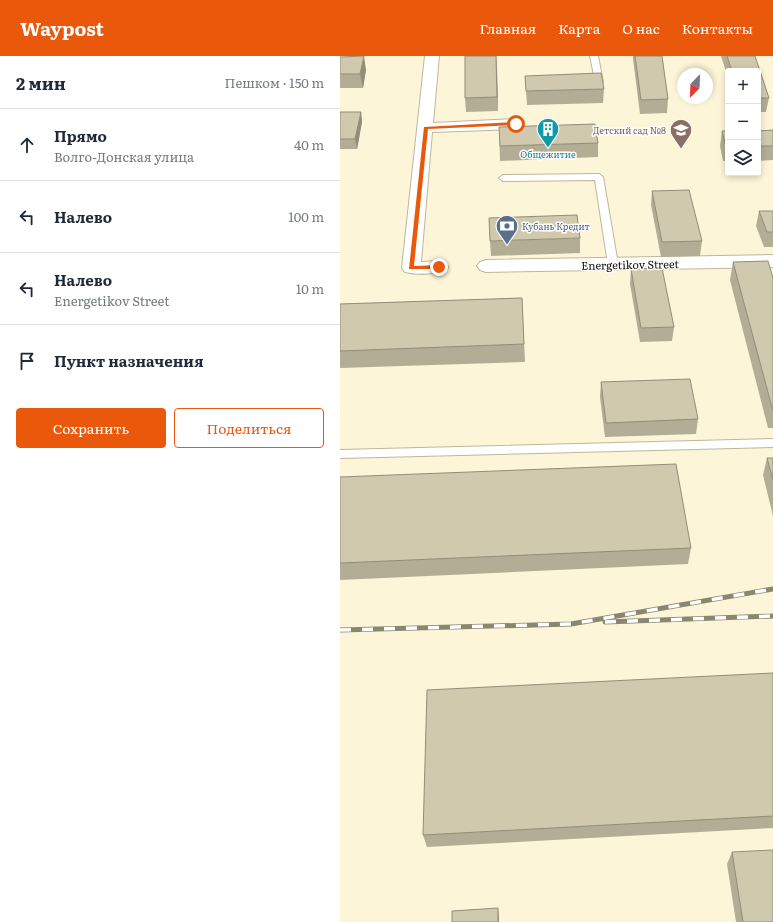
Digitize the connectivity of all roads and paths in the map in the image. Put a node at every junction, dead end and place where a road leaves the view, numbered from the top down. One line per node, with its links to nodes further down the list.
1 (432, 56): 5 (street)
2 (594, 56): 3 (lane)
3 (584, 83)
4 (516, 124): 5 (street)
5 (426, 128): 10 (street)
6 (503, 178): 8 (lane)
7 (773, 261): 8 (street, Energetikov Street)
8 (613, 264): 9 (street, Energetikov Street)
9 (486, 266)
10 (439, 267)
11 (773, 443): 12 (lane)
12 (340, 454)

